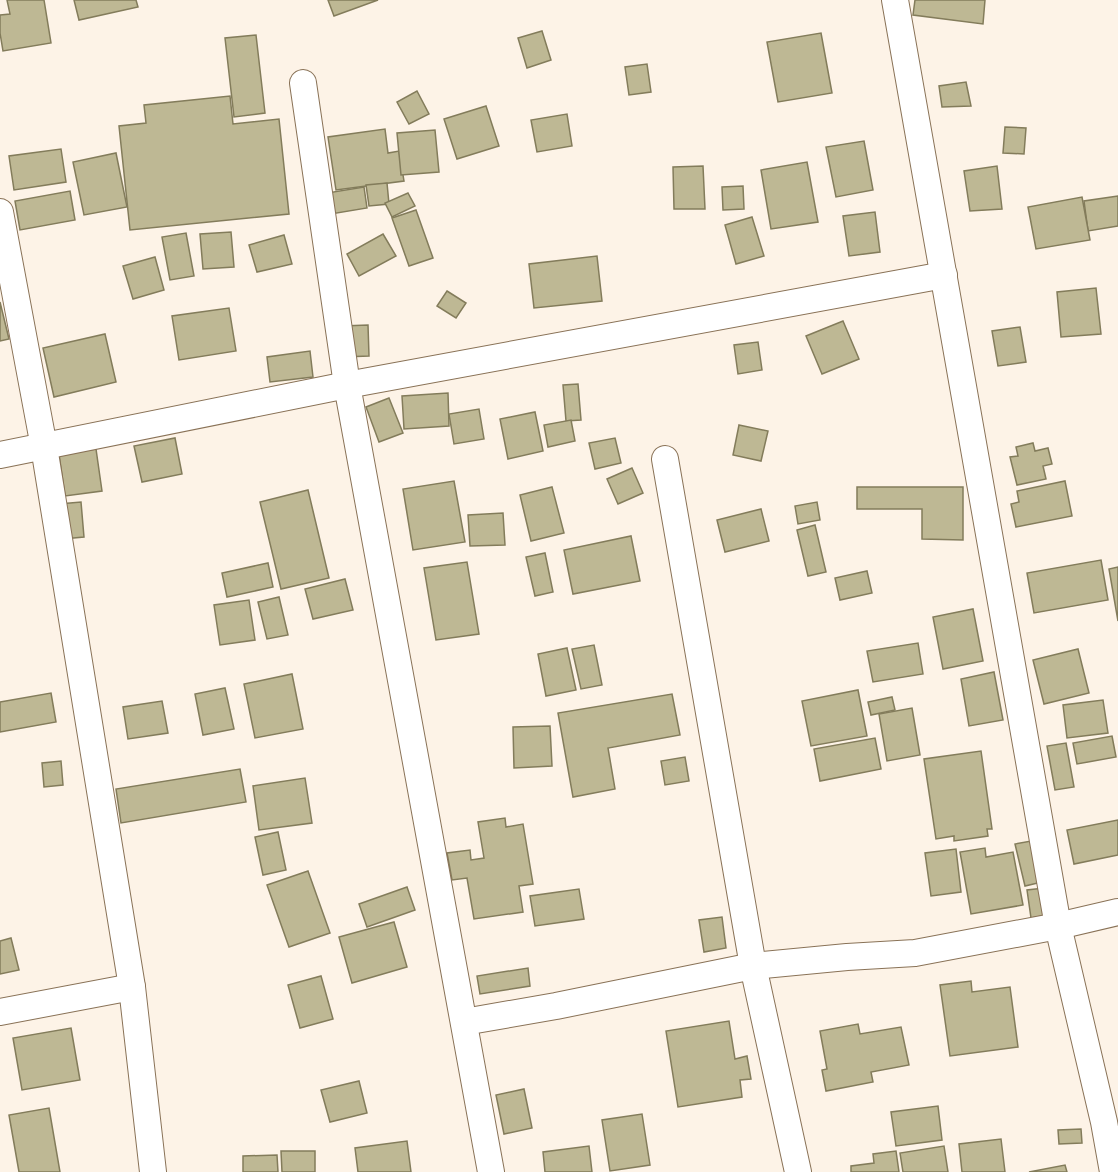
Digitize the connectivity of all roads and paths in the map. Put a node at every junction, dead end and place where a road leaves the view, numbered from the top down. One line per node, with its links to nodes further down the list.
1 (895, 0): 4 (street)
2 (303, 83): 5 (street)
3 (0, 212): 6 (street)
4 (944, 275): 5 (street); 10 (street)
5 (347, 385): 6 (street); 14 (street)
6 (44, 447): 7 (street); 12 (street)
7 (0, 455)
8 (665, 459): 11 (street)
9 (1118, 912): 10 (street)
10 (1058, 926): 11 (street); 18 (street)
11 (753, 966): 14 (street); 17 (street)
12 (132, 987): 13 (street); 15 (street)
13 (0, 1012)
14 (464, 1022): 16 (street)
15 (153, 1172)
16 (491, 1172)
17 (798, 1172)
18 (1113, 1172)

